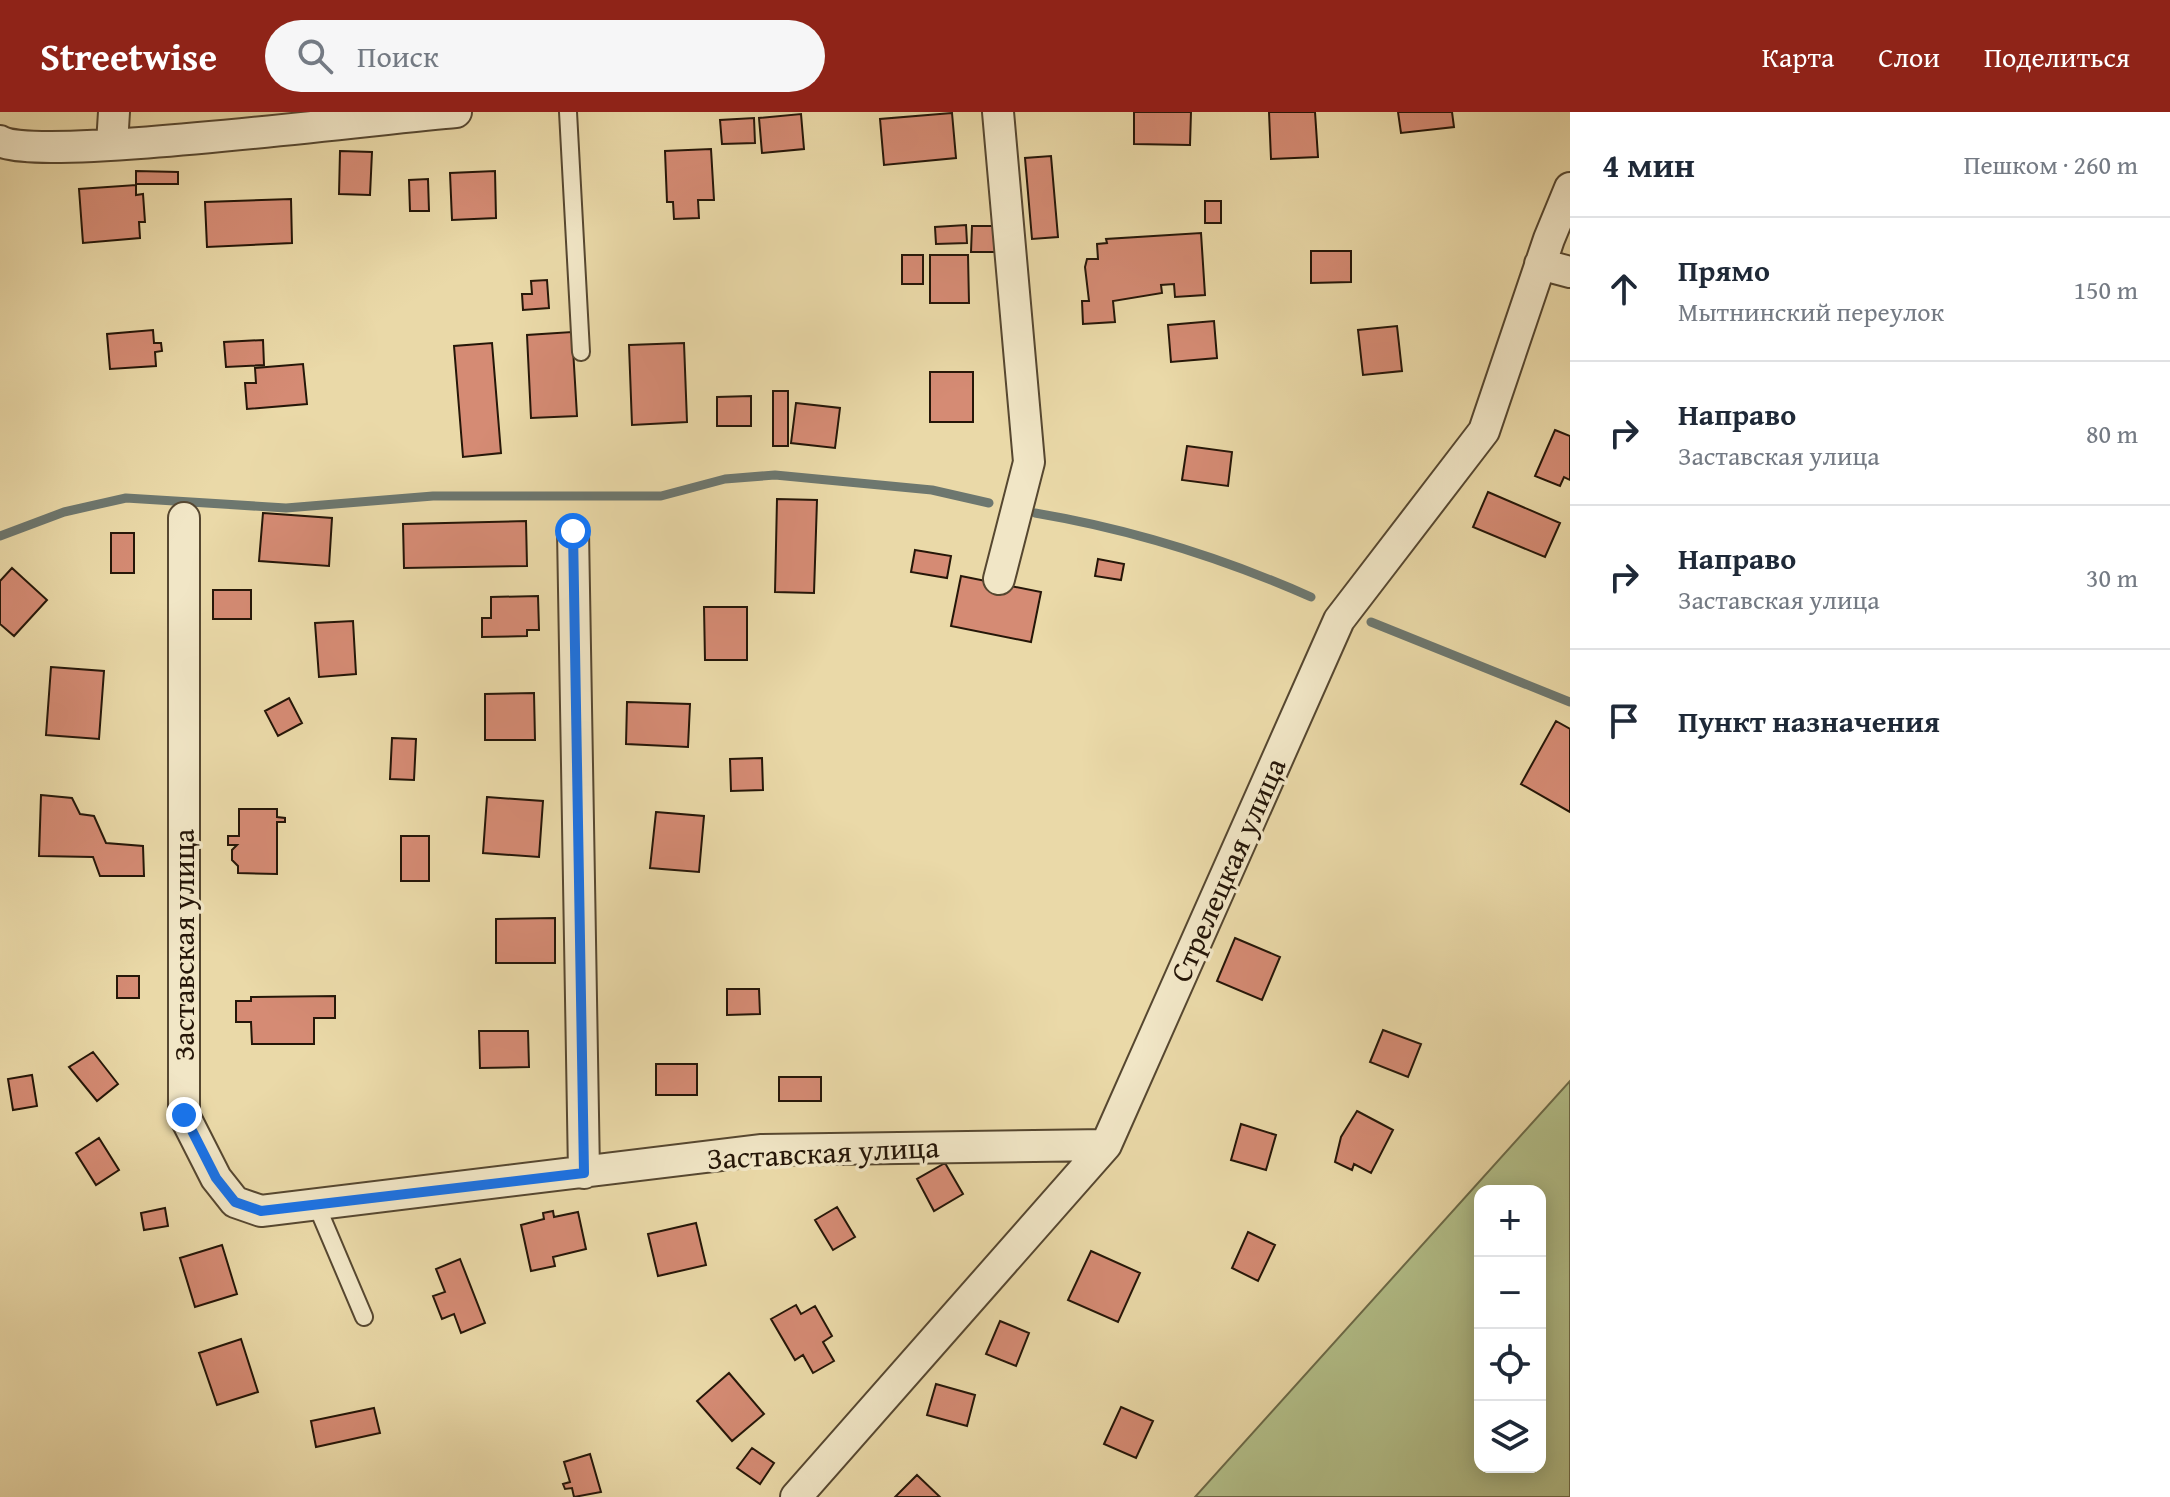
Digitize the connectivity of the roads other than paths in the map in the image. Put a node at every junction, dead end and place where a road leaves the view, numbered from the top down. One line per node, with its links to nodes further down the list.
1 (114, 112): 7 (street)
2 (456, 112): 5 (street)
3 (568, 112): 11 (lane)
4 (998, 112): 14 (street)
5 (390, 114): 7 (street)
6 (0, 141): 7 (street)
7 (112, 144)
8 (1570, 188): 9 (street, Стрелецкая улица)
9 (1540, 264): 10 (street); 15 (street, Стрелецкая улица)
10 (1570, 272)
11 (581, 352)
12 (184, 518): 17 (street, Заставская улица)
13 (573, 531): 16 (street)
14 (999, 579)
15 (1106, 1145): 16 (street, Заставская улица); 19 (street, Стрелецкая улица)
16 (584, 1173): 17 (street, Заставская улица)
17 (316, 1204): 18 (lane)
18 (364, 1317)
19 (796, 1497)

